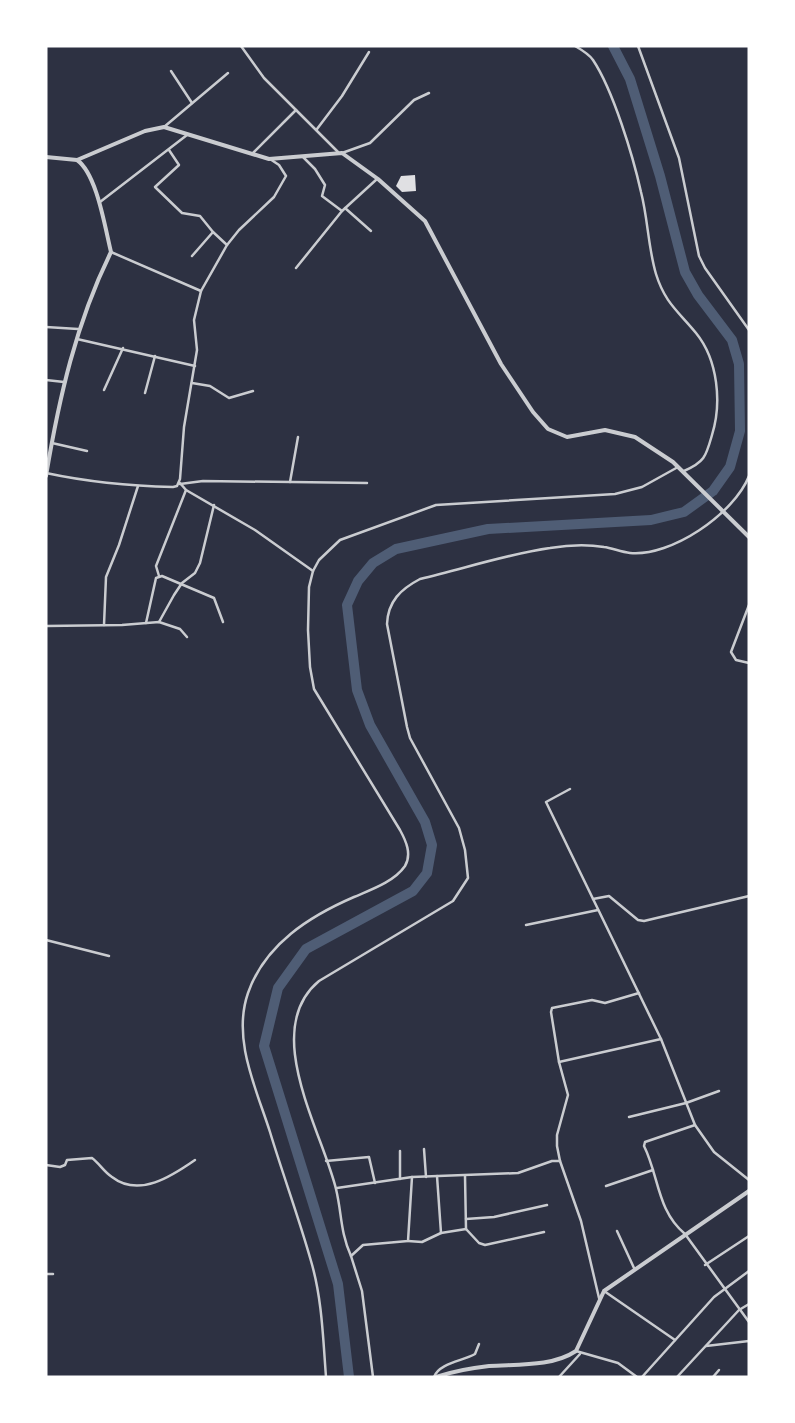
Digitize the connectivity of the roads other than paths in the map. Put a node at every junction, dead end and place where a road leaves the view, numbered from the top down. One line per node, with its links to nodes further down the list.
1 (241, 46): 9 (street)
2 (575, 46): 50 (street)
3 (638, 46): 35 (street)
4 (369, 52): 11 (street)
5 (171, 71): 8 (street)
6 (228, 73): 8 (street)
7 (429, 93): 14 (street)
8 (192, 103): 10 (street)
9 (296, 110): 11 (street); 15 (street)
10 (164, 127): 12 (street); 16 (street)
11 (316, 129): 14 (street)
12 (187, 134): 13 (street); 15 (street)
13 (169, 150): 23 (street); 27 (street)
14 (340, 152): 17 (street); 22 (street)
15 (252, 154): 19 (street)
16 (88, 156): 20 (street); 21 (street)
17 (303, 157): 19 (street); 25 (street)
18 (46, 158): 20 (street)
19 (269, 159): 28 (street)
20 (77, 160): 21 (street)
21 (85, 166): 23 (street)
22 (378, 178): 24 (street); 49 (street)
23 (99, 202): 29 (street)
24 (345, 208): 25 (street); 26 (street)
25 (342, 212): 31 (street)
26 (371, 231)
27 (213, 232): 28 (street); 30 (street)
28 (227, 246): 32 (street)
29 (111, 252): 32 (street); 34 (street)
30 (192, 256)
31 (296, 268)
32 (201, 291): 39 (street)
33 (46, 327): 34 (street)
34 (78, 329): 36 (street)
35 (749, 330)
36 (76, 339): 37 (street); 41 (street)
37 (123, 348): 38 (street); 43 (street)
38 (155, 356): 39 (street); 45 (street)
39 (195, 366): 42 (street)
40 (46, 380): 41 (street)
41 (64, 382): 47 (street)
42 (192, 383): 44 (street); 53 (street)
43 (104, 390)
44 (253, 391)
45 (145, 393)
46 (298, 437): 54 (street)
47 (52, 443): 48 (street); 51 (street)
48 (87, 451)
49 (679, 467): 50 (street); 62 (street)
50 (684, 471): 60 (street)
51 (46, 474): 57 (street)
52 (749, 476): 60 (street)
53 (180, 479): 56 (street); 57 (street)
54 (290, 482): 55 (street); 56 (street)
55 (367, 483)
56 (180, 484): 58 (street)
57 (138, 486): 69 (street)
58 (186, 490): 59 (street); 63 (street)
59 (214, 505): 62 (street); 64 (street)
60 (725, 512): 61 (street); 90 (street)
61 (749, 537)
62 (313, 571): 131 (street)
63 (159, 576): 64 (street); 68 (street)
64 (182, 583): 66 (street); 67 (street)
65 (749, 605): 72 (street)
66 (159, 622): 68 (street); 71 (street)
67 (224, 622)
68 (146, 623): 69 (street)
69 (104, 625): 70 (street)
70 (46, 626)
71 (187, 636)
72 (749, 663)
73 (570, 790): 75 (street)
74 (749, 896): 75 (street)
75 (592, 899): 76 (street)
76 (598, 910): 77 (street); 80 (street)
77 (526, 925)
78 (46, 940): 79 (street)
79 (109, 956)
80 (639, 993): 81 (street); 82 (street)
81 (661, 1039): 82 (street); 84 (street)
82 (558, 1062): 91 (street)
83 (719, 1091): 84 (street)
84 (686, 1103): 85 (street); 86 (street)
85 (630, 1117)
86 (695, 1125): 93 (street); 99 (street)
87 (424, 1149): 94 (street)
88 (400, 1151): 98 (street)
89 (194, 1160): 92 (street)
90 (326, 1161): 100 (street); 102 (street)
91 (560, 1161): 96 (street); 121 (street)
92 (46, 1165)
93 (653, 1170): 101 (street); 110 (street)
94 (426, 1176): 95 (street); 97 (street)
95 (437, 1176): 96 (street); 109 (street)
96 (465, 1176): 105 (street)
97 (412, 1177): 98 (street); 112 (street)
98 (400, 1179): 100 (street)
99 (749, 1180)
100 (375, 1183): 102 (street)
101 (606, 1186)
102 (336, 1188): 113 (street)
103 (749, 1191): 110 (street)
104 (547, 1205): 105 (street)
105 (466, 1219): 106 (street)
106 (466, 1229): 108 (street); 109 (street)
107 (617, 1231): 115 (street)
108 (544, 1232)
109 (441, 1233): 112 (street)
110 (684, 1234): 114 (street); 115 (street)
111 (749, 1236): 114 (street)
112 (408, 1241): 113 (street)
113 (351, 1256): 132 (street)
114 (705, 1264): 119 (street)
115 (634, 1268): 120 (street)
116 (749, 1271): 119 (street)
117 (46, 1274): 118 (street)
118 (53, 1274)
119 (723, 1288): 123 (street); 125 (street)
120 (604, 1291): 121 (street); 125 (street)
121 (599, 1298): 129 (street)
122 (749, 1304): 123 (street)
123 (739, 1310): 124 (street); 128 (street)
124 (749, 1322)
125 (675, 1341): 136 (street)
126 (749, 1341): 128 (street)
127 (479, 1344): 133 (street)
128 (705, 1346): 137 (street)
129 (578, 1352): 133 (street); 134 (street); 135 (street)
130 (719, 1370): 138 (street)
131 (326, 1377)
132 (373, 1377)
133 (436, 1377)
134 (559, 1377)
135 (636, 1377)
136 (642, 1377)
137 (677, 1377)
138 (713, 1377)

